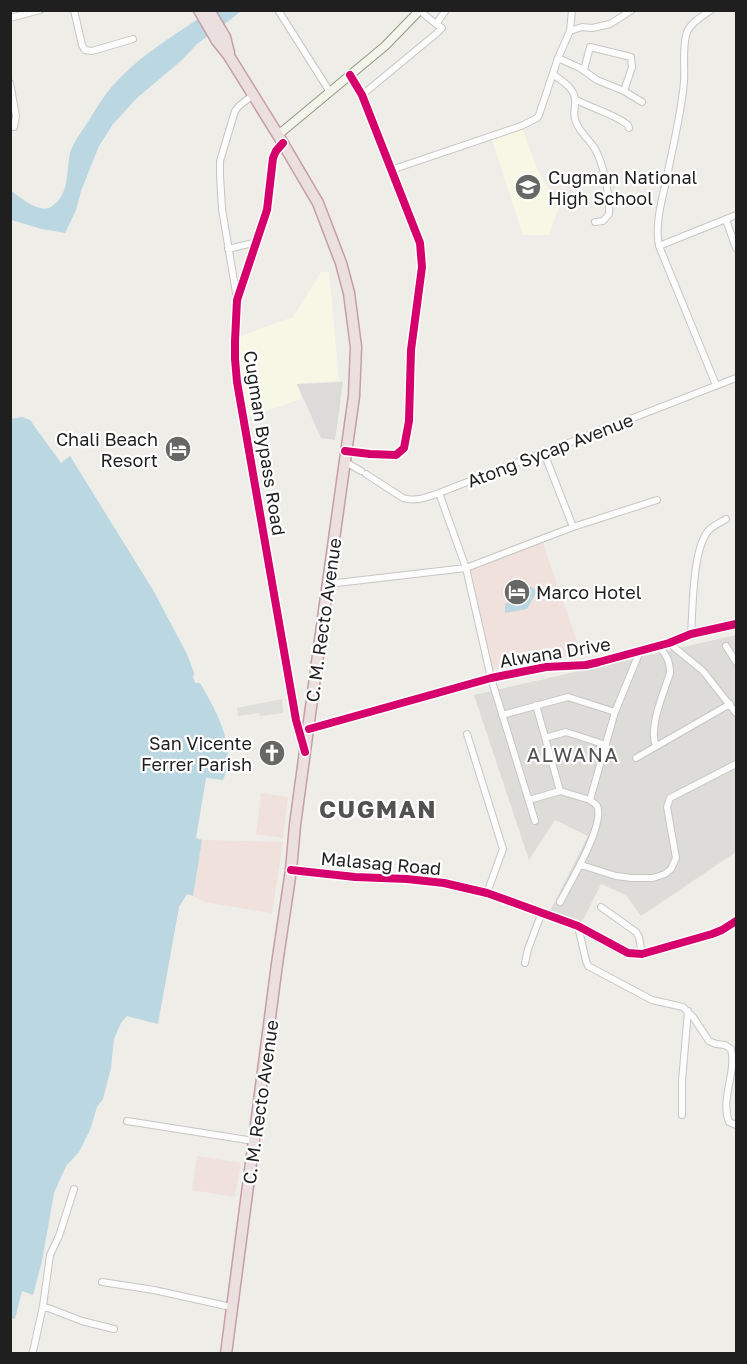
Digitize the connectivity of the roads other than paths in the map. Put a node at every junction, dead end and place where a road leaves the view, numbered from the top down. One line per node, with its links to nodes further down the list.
1 (40, 10): 11 (street)
2 (74, 10): 14 (street)
3 (199, 10): 15 (highway, C. M. Recto Avenue)
4 (209, 10): 15 (highway, C. M. Recto Avenue)
5 (278, 10): 21 (street)
6 (446, 10): 12 (street)
7 (572, 10): 13 (street)
8 (632, 10): 13 (street)
9 (711, 10): 35 (street)
10 (420, 11): 12 (street); 18 (street)
11 (10, 18)
12 (436, 24): 24 (street)
13 (570, 31): 16 (street)
14 (133, 39)
15 (221, 39): 23 (highway, C. M. Recto Avenue)
16 (558, 58): 17 (street); 19 (street)
17 (584, 70): 22 (street); 22 (street)
18 (350, 75): 21 (street); 24 (street)
19 (554, 75): 25 (street); 30 (street)
20 (10, 82): 27 (street)
21 (330, 92): 29 (street)
22 (624, 92): 26 (street)
23 (253, 95): 29 (highway, C. M. Recto Avenue); 37 (street)
24 (362, 95): 30 (street)
25 (575, 99): 28 (street); 33 (street)
26 (642, 102)
27 (14, 128)
28 (629, 128)
29 (281, 139): 34 (street, Cugman Bypass Road); 42 (highway, C. M. Recto Avenue)
30 (391, 170): 42 (street)
31 (736, 215): 32 (street)
32 (726, 220): 35 (street); 36 (street)
33 (595, 222)
34 (257, 242): 37 (street); 38 (street, Cugman Bypass Road)
35 (659, 246): 40 (street)
36 (736, 248)
37 (228, 249): 38 (street)
38 (237, 300): 67 (street, Cugman Bypass Road)
39 (736, 378): 40 (street, Atong Sycap Avenue)
40 (716, 385): 41 (street, Atong Sycap Avenue)
41 (544, 453): 43 (street, Atong Sycap Avenue); 46 (street)
42 (345, 456): 43 (street, Atong Sycap Avenue); 48 (highway, C. M. Recto Avenue)
43 (439, 493): 47 (street)
44 (657, 500): 46 (street)
45 (726, 519): 50 (street)
46 (573, 527): 47 (street)
47 (466, 568): 48 (street); 56 (street)
48 (328, 584): 62 (highway, C. M. Recto Avenue)
49 (736, 624): 50 (street, Alwana Drive)
50 (690, 634): 51 (street, Alwana Drive)
51 (669, 643): 52 (street, Alwana Drive); 57 (street)
52 (658, 645): 54 (street, Alwana Drive); 66 (street)
53 (726, 646): 55 (street)
54 (640, 651): 56 (street, Alwana Drive); 59 (street)
55 (736, 662)
56 (491, 678): 61 (street); 62 (street, Alwana Drive)
57 (730, 704): 60 (street); 66 (street)
58 (536, 705): 59 (street); 61 (street); 64 (street)
59 (615, 712): 65 (street)
60 (736, 713)
61 (502, 715): 71 (street)
62 (309, 729): 67 (highway, C. M. Recto Avenue)
63 (466, 734): 76 (street)
64 (545, 738): 65 (street); 70 (street)
65 (606, 745): 72 (street)
66 (656, 746): 68 (street)
67 (305, 752): 75 (highway, C. M. Recto Avenue)
68 (636, 758)
69 (736, 764): 74 (street)
70 (560, 791): 71 (street); 72 (street)
71 (529, 800): 73 (street)
72 (590, 800): 74 (street)
73 (535, 821)
74 (581, 865): 77 (street)
75 (291, 870): 76 (street, Malasag Road); 88 (highway, C. M. Recto Avenue)
76 (487, 893): 79 (street, Malasag Road)
77 (560, 902)
78 (602, 907): 82 (street)
79 (542, 912): 81 (street, Malasag Road); 83 (street)
80 (736, 921): 82 (street)
81 (578, 926): 82 (street, Malasag Road); 84 (street)
82 (642, 954)
83 (525, 963)
84 (688, 1011): 85 (street); 87 (street)
85 (682, 1115)
86 (126, 1121): 88 (street)
87 (736, 1125)
88 (254, 1141): 92 (highway, C. M. Recto Avenue)
89 (74, 1190): 91 (street)
90 (102, 1282): 92 (street)
91 (43, 1306): 93 (street); 94 (street)
92 (231, 1307): 95 (highway, C. M. Recto Avenue)
93 (114, 1329)
94 (32, 1353)
95 (226, 1353)

